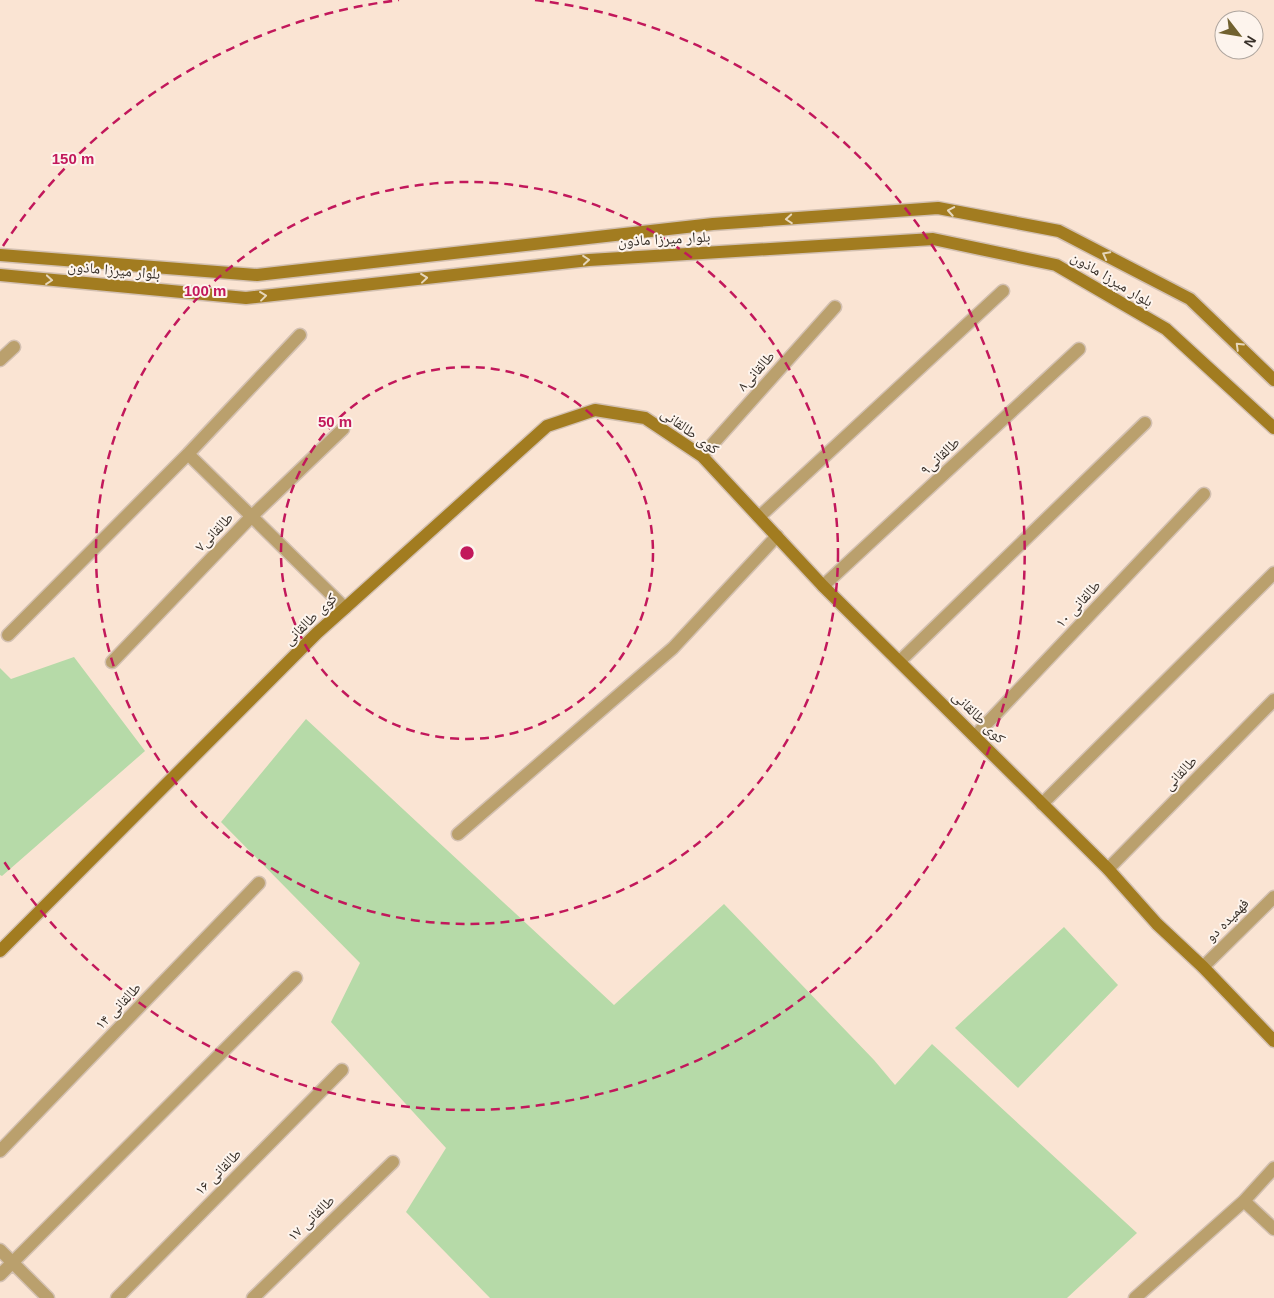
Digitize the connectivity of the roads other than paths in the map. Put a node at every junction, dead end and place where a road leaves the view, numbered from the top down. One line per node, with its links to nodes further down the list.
1 (0, 254): 9 (main road, بلوار میرزا ماذون, one-way to 1)
2 (0, 275): 11 (main road, بلوار میرزا ماذون, one-way to 11)
3 (1003, 291): 16 (street)
4 (835, 307): 14 (street, طالقانی۸)
5 (300, 336): 13 (street)
6 (14, 348): 8 (street)
7 (1079, 349): 20 (street, طالقانی۹)
8 (0, 360)
9 (1274, 380)
10 (1145, 423): 23 (street)
11 (1274, 428)
12 (343, 429): 17 (street, طالقانی۷)
13 (188, 454): 17 (street); 22 (street)
14 (702, 456): 16 (main road, کوی طالقانی); 21 (main road, کوی طالقانی)
15 (1204, 494): 26 (street, طالقانی ۱۰)
16 (759, 517): 18 (main road, کوی طالقانی)
17 (251, 518): 21 (street); 24 (street, طالقانی۷)
18 (776, 536): 20 (main road, کوی طالقانی); 28 (street)
19 (1274, 574): 27 (street)
20 (823, 586): 23 (main road, کوی طالقانی)
21 (345, 608): 32 (main road, کوی طالقانی)
22 (8, 634)
23 (900, 661): 26 (main road, کوی طالقانی)
24 (112, 662)
25 (1274, 700): 29 (street, طالقانی)
26 (975, 736): 27 (main road, کوی طالقانی)
27 (1042, 804): 29 (main road, کوی طالقانی)
28 (458, 834)
29 (1108, 869): 33 (main road, کوی طالقانی)
30 (259, 883): 37 (street, طالقانی ۱۴)
31 (1274, 897): 33 (street, فهمیده دو)
32 (0, 951)
33 (1203, 967): 35 (main road, کوی طالقانی)
34 (296, 978): 43 (street)
35 (1274, 1041)
36 (342, 1070): 46 (street, طالقانی ۱۶)
37 (0, 1151)
38 (393, 1162): 47 (street, طالقانی ۱۷)
39 (1274, 1168): 40 (street)
40 (1244, 1201): 41 (street); 48 (street)
41 (1274, 1229)
42 (0, 1250): 43 (street)
43 (13, 1262): 44 (street); 45 (street)
44 (0, 1275)
45 (48, 1298)
46 (117, 1298)
47 (253, 1298)
48 (1135, 1298)

